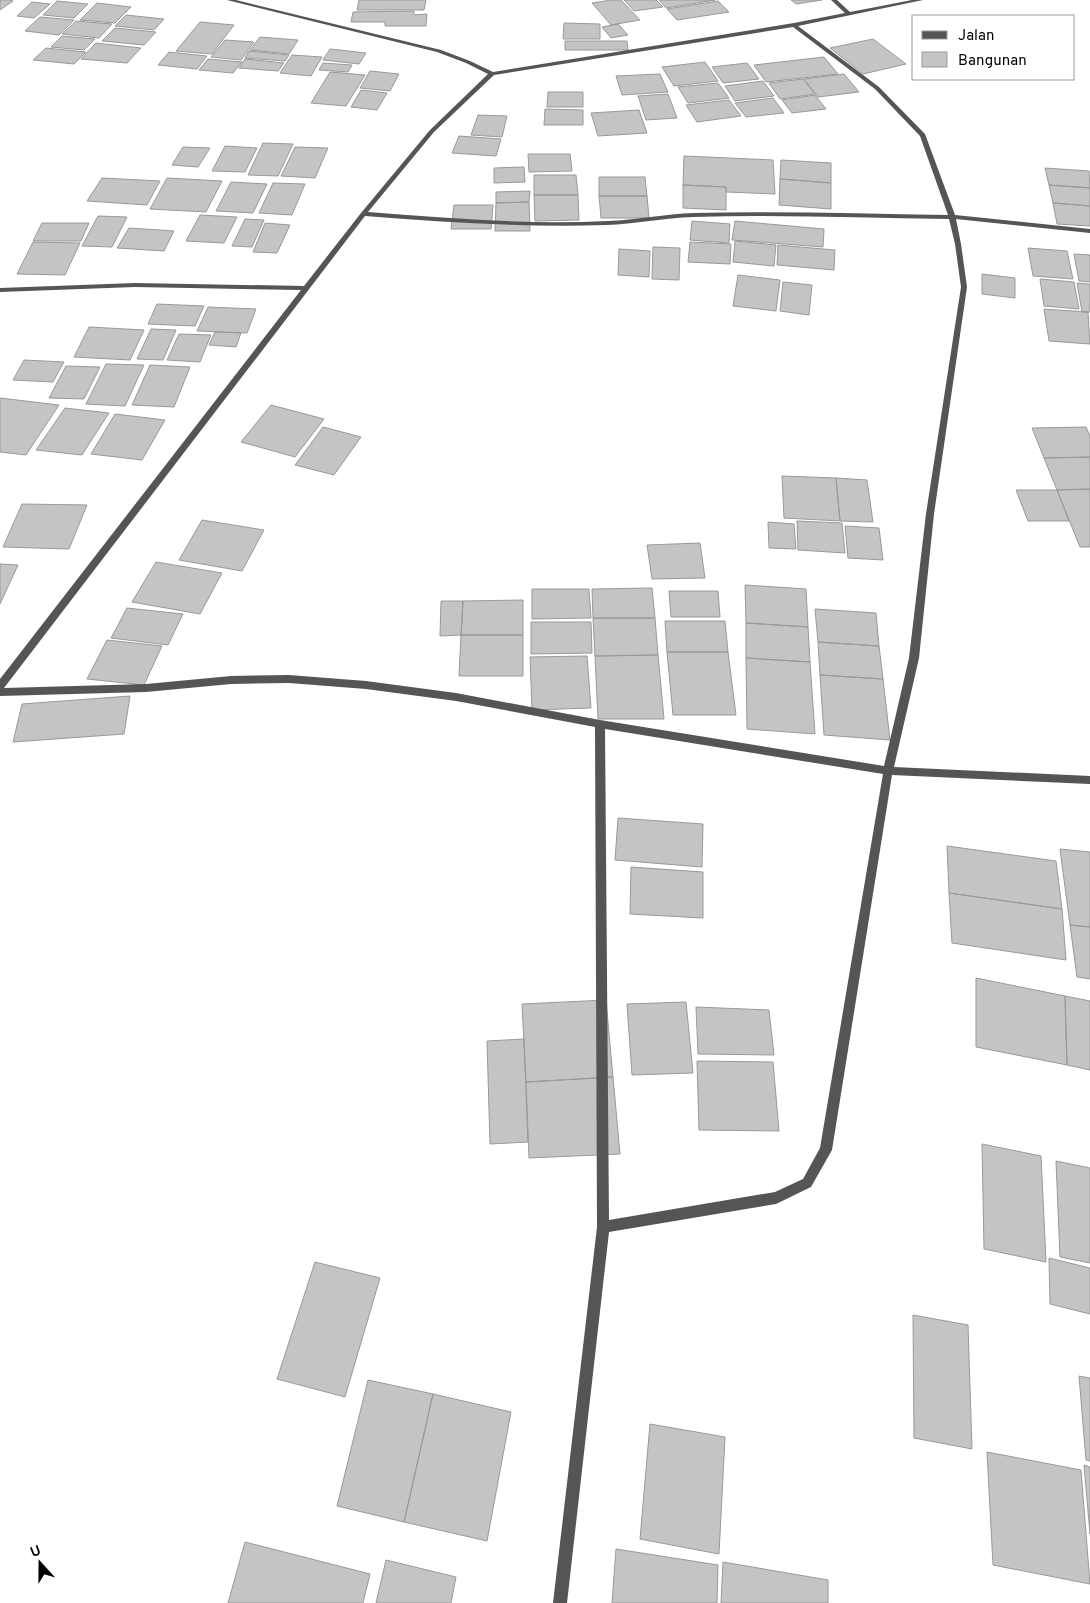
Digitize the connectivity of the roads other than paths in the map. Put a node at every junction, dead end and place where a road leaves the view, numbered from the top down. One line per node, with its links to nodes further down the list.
1 (230, 0): 6 (street)
2 (834, 0): 4 (street)
3 (920, 0): 4 (street)
4 (849, 14): 5 (street)
5 (794, 25): 6 (street); 8 (street)
6 (492, 74): 7 (street)
7 (363, 214): 8 (street); 10 (street)
8 (952, 217): 9 (street); 15 (street)
9 (1090, 231)
10 (307, 288): 11 (street); 12 (street)
11 (0, 290)
12 (0, 686)
13 (0, 692): 14 (street)
14 (600, 724): 15 (street); 17 (street)
15 (888, 771): 16 (street); 17 (street)
16 (1090, 780)
17 (603, 1227): 18 (street)
18 (560, 1603)

